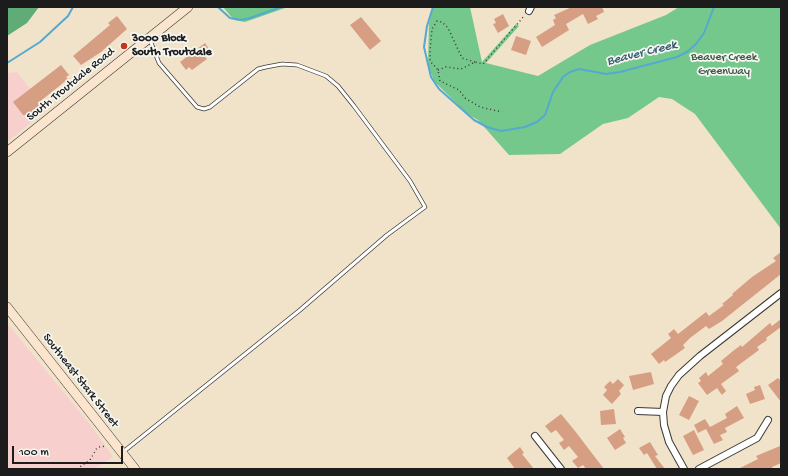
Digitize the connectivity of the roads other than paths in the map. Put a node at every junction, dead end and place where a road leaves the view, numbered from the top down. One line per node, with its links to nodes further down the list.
1 (188, 7): 2 (main road, South Troutdale Road)
2 (149, 37): 3 (main road, South Troutdale Road); 10 (lane)
3 (7, 152)
4 (781, 294): 7 (street)
5 (7, 307): 10 (main road, Southeast Stark Street)
6 (638, 411): 7 (street)
7 (663, 412): 13 (street)
8 (768, 420): 14 (street)
9 (535, 436): 12 (street)
10 (122, 452): 11 (main road, Southeast Stark Street)
11 (135, 469)
12 (561, 469)
13 (684, 469)
14 (699, 469)

